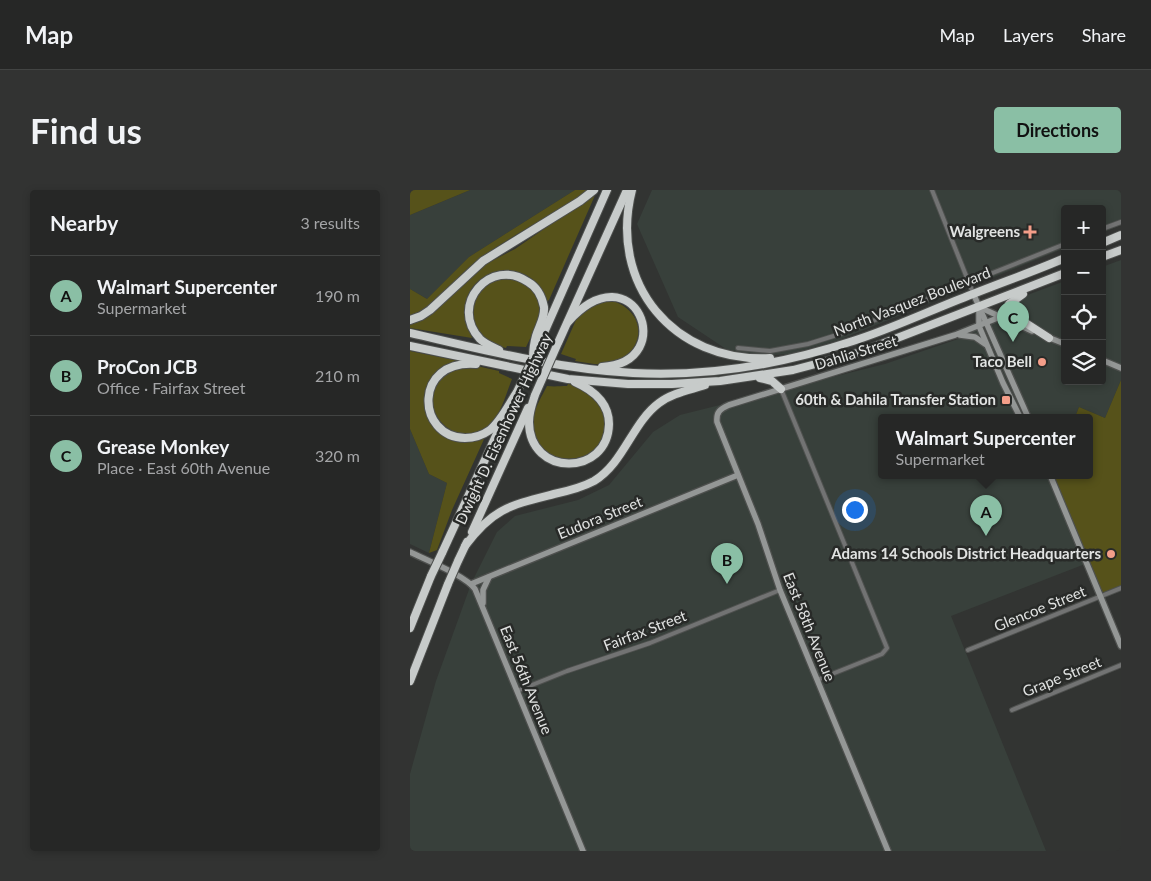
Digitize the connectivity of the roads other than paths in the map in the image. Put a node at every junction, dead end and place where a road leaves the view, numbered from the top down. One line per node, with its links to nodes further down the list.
1 (594, 190): 20 (highway)
2 (607, 190): 26 (highway, Dwight D. Eisenhower Highway)
3 (627, 190): 21 (highway, Dwight D. Eisenhower Highway)
4 (632, 190): 32 (highway)
5 (932, 190): 15 (street)
6 (1121, 222): 7 (street)
7 (1106, 228)
8 (1121, 235): 9 (highway)
9 (1106, 241)
10 (1061, 246): 15 (street)
11 (1121, 250): 12 (highway)
12 (1106, 256)
13 (1061, 260): 17 (highway, North Vasquez Boulevard)
14 (1061, 275): 16 (highway, North Vasquez Boulevard)
15 (969, 282): 17 (street); 31 (street)
16 (1039, 284): 18 (highway, North Vasquez Boulevard); 27 (highway)
17 (973, 294): 18 (street); 32 (highway, North Vasquez Boulevard)
18 (979, 308): 19 (street); 22 (street); 23 (street); 38 (highway, North Vasquez Boulevard)
19 (1000, 317): 22 (street, Dahlia Street); 27 (street)
20 (410, 320)
21 (568, 322): 36 (highway); 43 (highway, Dwight D. Eisenhower Highway, bridge)
22 (986, 323): 23 (street, Dahlia Street); 46 (street)
23 (979, 326): 25 (street, Dahlia Street); 30 (street)
24 (410, 333): 33 (highway, North Vasquez Boulevard)
25 (955, 335): 30 (street); 41 (street, Dahlia Street)
26 (538, 338): 33 (highway); 42 (highway, Dwight D. Eisenhower Highway, bridge)
27 (1049, 338): 28 (street)
28 (1061, 342)
29 (410, 346): 35 (highway, North Vasquez Boulevard)
30 (987, 346): 45 (street)
31 (738, 348)
32 (804, 354): 36 (highway, North Vasquez Boulevard)
33 (512, 356): 36 (highway, North Vasquez Boulevard)
34 (1106, 362): 37 (street)
35 (502, 366): 39 (highway, North Vasquez Boulevard); 42 (highway)
36 (582, 368)
37 (1121, 368)
38 (745, 378): 40 (highway, North Vasquez Boulevard); 41 (highway)
39 (568, 379): 40 (highway, North Vasquez Boulevard); 43 (highway)
40 (720, 381): 49 (highway)
41 (781, 389): 44 (street, Dahlia Street); 62 (street)
42 (517, 392): 58 (highway, Dwight D. Eisenhower Highway, bridge)
43 (535, 395): 49 (highway, Dwight D. Eisenhower Highway)
44 (719, 410): 47 (street, East 58th Avenue)
45 (1018, 414)
46 (1027, 414)
47 (738, 475): 52 (street, Eudora Street); 55 (street, East 58th Avenue)
48 (1052, 479): 56 (street)
49 (465, 546): 63 (highway, Dwight D. Eisenhower Highway, bridge)
50 (410, 552): 51 (street)
51 (413, 556): 53 (street)
52 (489, 576): 53 (street, Eudora Street); 57 (street)
53 (472, 584): 57 (street, East 56th Avenue)
54 (1121, 588): 56 (street, Glencoe Street)
55 (780, 590): 62 (street, East 58th Avenue); 64 (street, Fairfax Street)
56 (1100, 597): 59 (street); 60 (street, Glencoe Street)
57 (484, 611): 64 (street, East 56th Avenue)
58 (410, 628)
59 (1121, 646)
60 (968, 650)
61 (1121, 665): 65 (street, Grape Street)
62 (816, 680): 67 (street, East 58th Avenue)
63 (410, 681)
64 (517, 691): 66 (street, East 56th Avenue)
65 (1012, 710)
66 (583, 851)
67 (888, 851)

